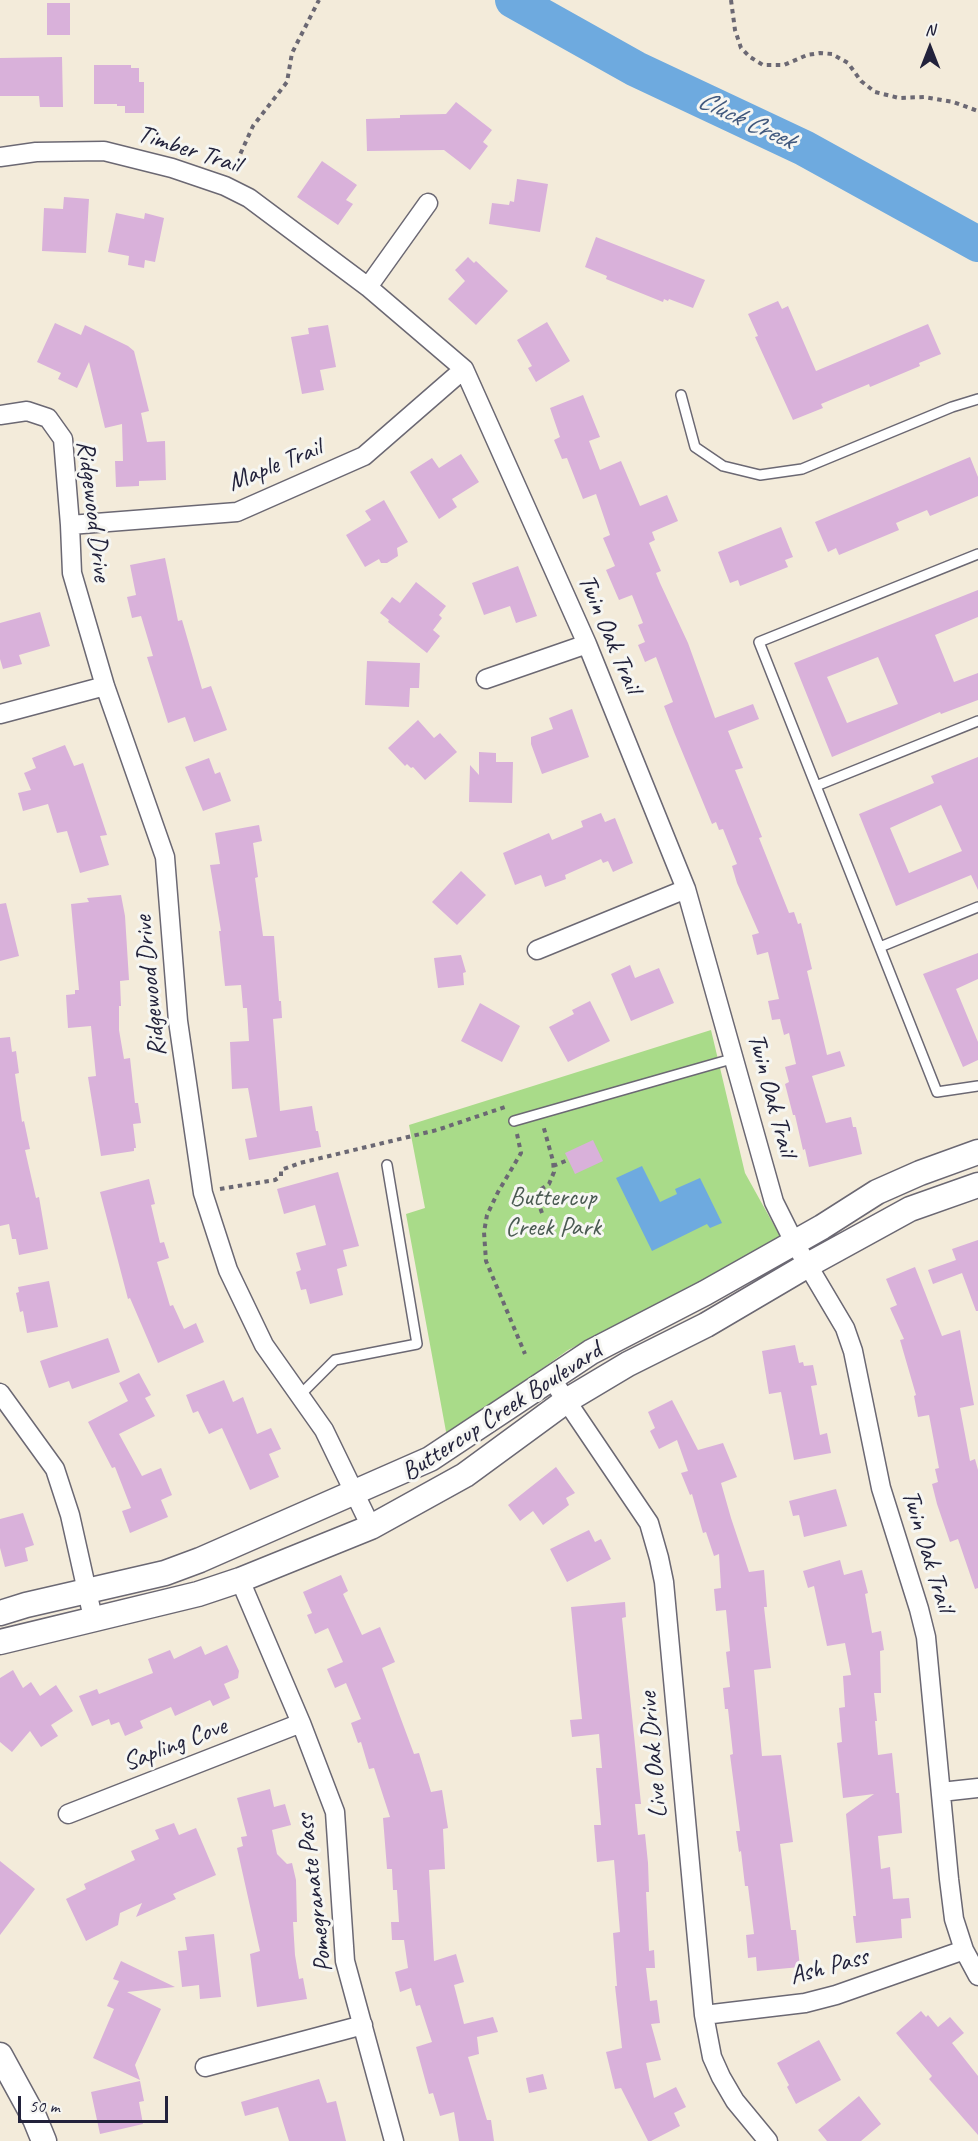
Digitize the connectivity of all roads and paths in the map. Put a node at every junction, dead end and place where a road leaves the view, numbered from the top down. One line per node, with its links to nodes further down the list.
1 (319, 0): 5 (path)
2 (731, 0): 3 (path)
3 (978, 111)
4 (0, 158): 7 (street, Timber Trail)
5 (231, 173)
6 (428, 202): 7 (street)
7 (368, 286): 8 (street, Twin Oak Trail)
8 (464, 369): 12 (street, Maple Trail); 14 (street, Twin Oak Trail)
9 (681, 395): 10 (lane)
10 (978, 399)
11 (0, 416): 12 (street, Ridgewood Drive)
12 (70, 525): 16 (street, Ridgewood Drive)
13 (978, 554): 19 (lane)
14 (587, 644): 15 (street); 20 (street, Twin Oak Trail)
15 (486, 679)
16 (105, 686): 17 (street); 35 (street, Ridgewood Drive)
17 (0, 714)
18 (978, 722): 19 (lane)
19 (816, 786): 22 (lane)
20 (686, 890): 23 (street); 24 (street, Twin Oak Trail)
21 (978, 907): 22 (lane)
22 (880, 947): 25 (lane)
23 (537, 950)
24 (735, 1058): 27 (lane); 37 (street, Twin Oak Trail)
25 (978, 1086)
26 (508, 1106): 35 (path)
27 (514, 1121)
28 (548, 1142): 33 (path)
29 (522, 1150): 39 (path)
30 (978, 1152): 37 (street, Buttercup Creek Boulevard)
31 (568, 1160): 33 (path)
32 (387, 1165): 42 (lane)
33 (554, 1166): 36 (path)
34 (978, 1185): 38 (street, Buttercup Creek Boulevard)
35 (203, 1192): 42 (street, Ridgewood Drive)
36 (542, 1213)
37 (794, 1242): 38 (street, Twin Oak Trail); 40 (street, Buttercup Creek Boulevard)
38 (808, 1264): 43 (street, Buttercup Creek Boulevard); 53 (street, Twin Oak Trail)
39 (525, 1354)
40 (551, 1378): 43 (street, Live Oak Drive); 44 (street, Buttercup Creek Boulevard)
41 (0, 1393): 47 (street)
42 (299, 1396): 44 (street, Ridgewood Drive)
43 (566, 1401): 45 (street, Buttercup Creek Boulevard); 57 (street, Live Oak Drive)
44 (354, 1493): 45 (street, Ridgewood Drive); 47 (street, Buttercup Creek Boulevard)
45 (371, 1527): 46 (street, Buttercup Creek Boulevard)
46 (240, 1580): 49 (street, Buttercup Creek Boulevard); 51 (street, Pomegranate Pass)
47 (87, 1591): 48 (street, Buttercup Creek Boulevard); 49 (street)
48 (0, 1613)
49 (93, 1618): 50 (street, Buttercup Creek Boulevard)
50 (0, 1642)
51 (301, 1723): 54 (street, Sapling Cove); 58 (street, Pomegranate Pass)
52 (978, 1788): 53 (street)
53 (941, 1792): 55 (street, Twin Oak Trail)
54 (68, 1814)
55 (964, 1950): 56 (street, Twin Oak Trail); 57 (street, Ash Pass)
56 (978, 1976)
57 (704, 2015): 63 (street, Live Oak Drive)
58 (363, 2025): 60 (street); 62 (street, Pomegranate Pass)
59 (0, 2055): 61 (street)
60 (205, 2067)
61 (44, 2141)
62 (394, 2141)
63 (768, 2141)

